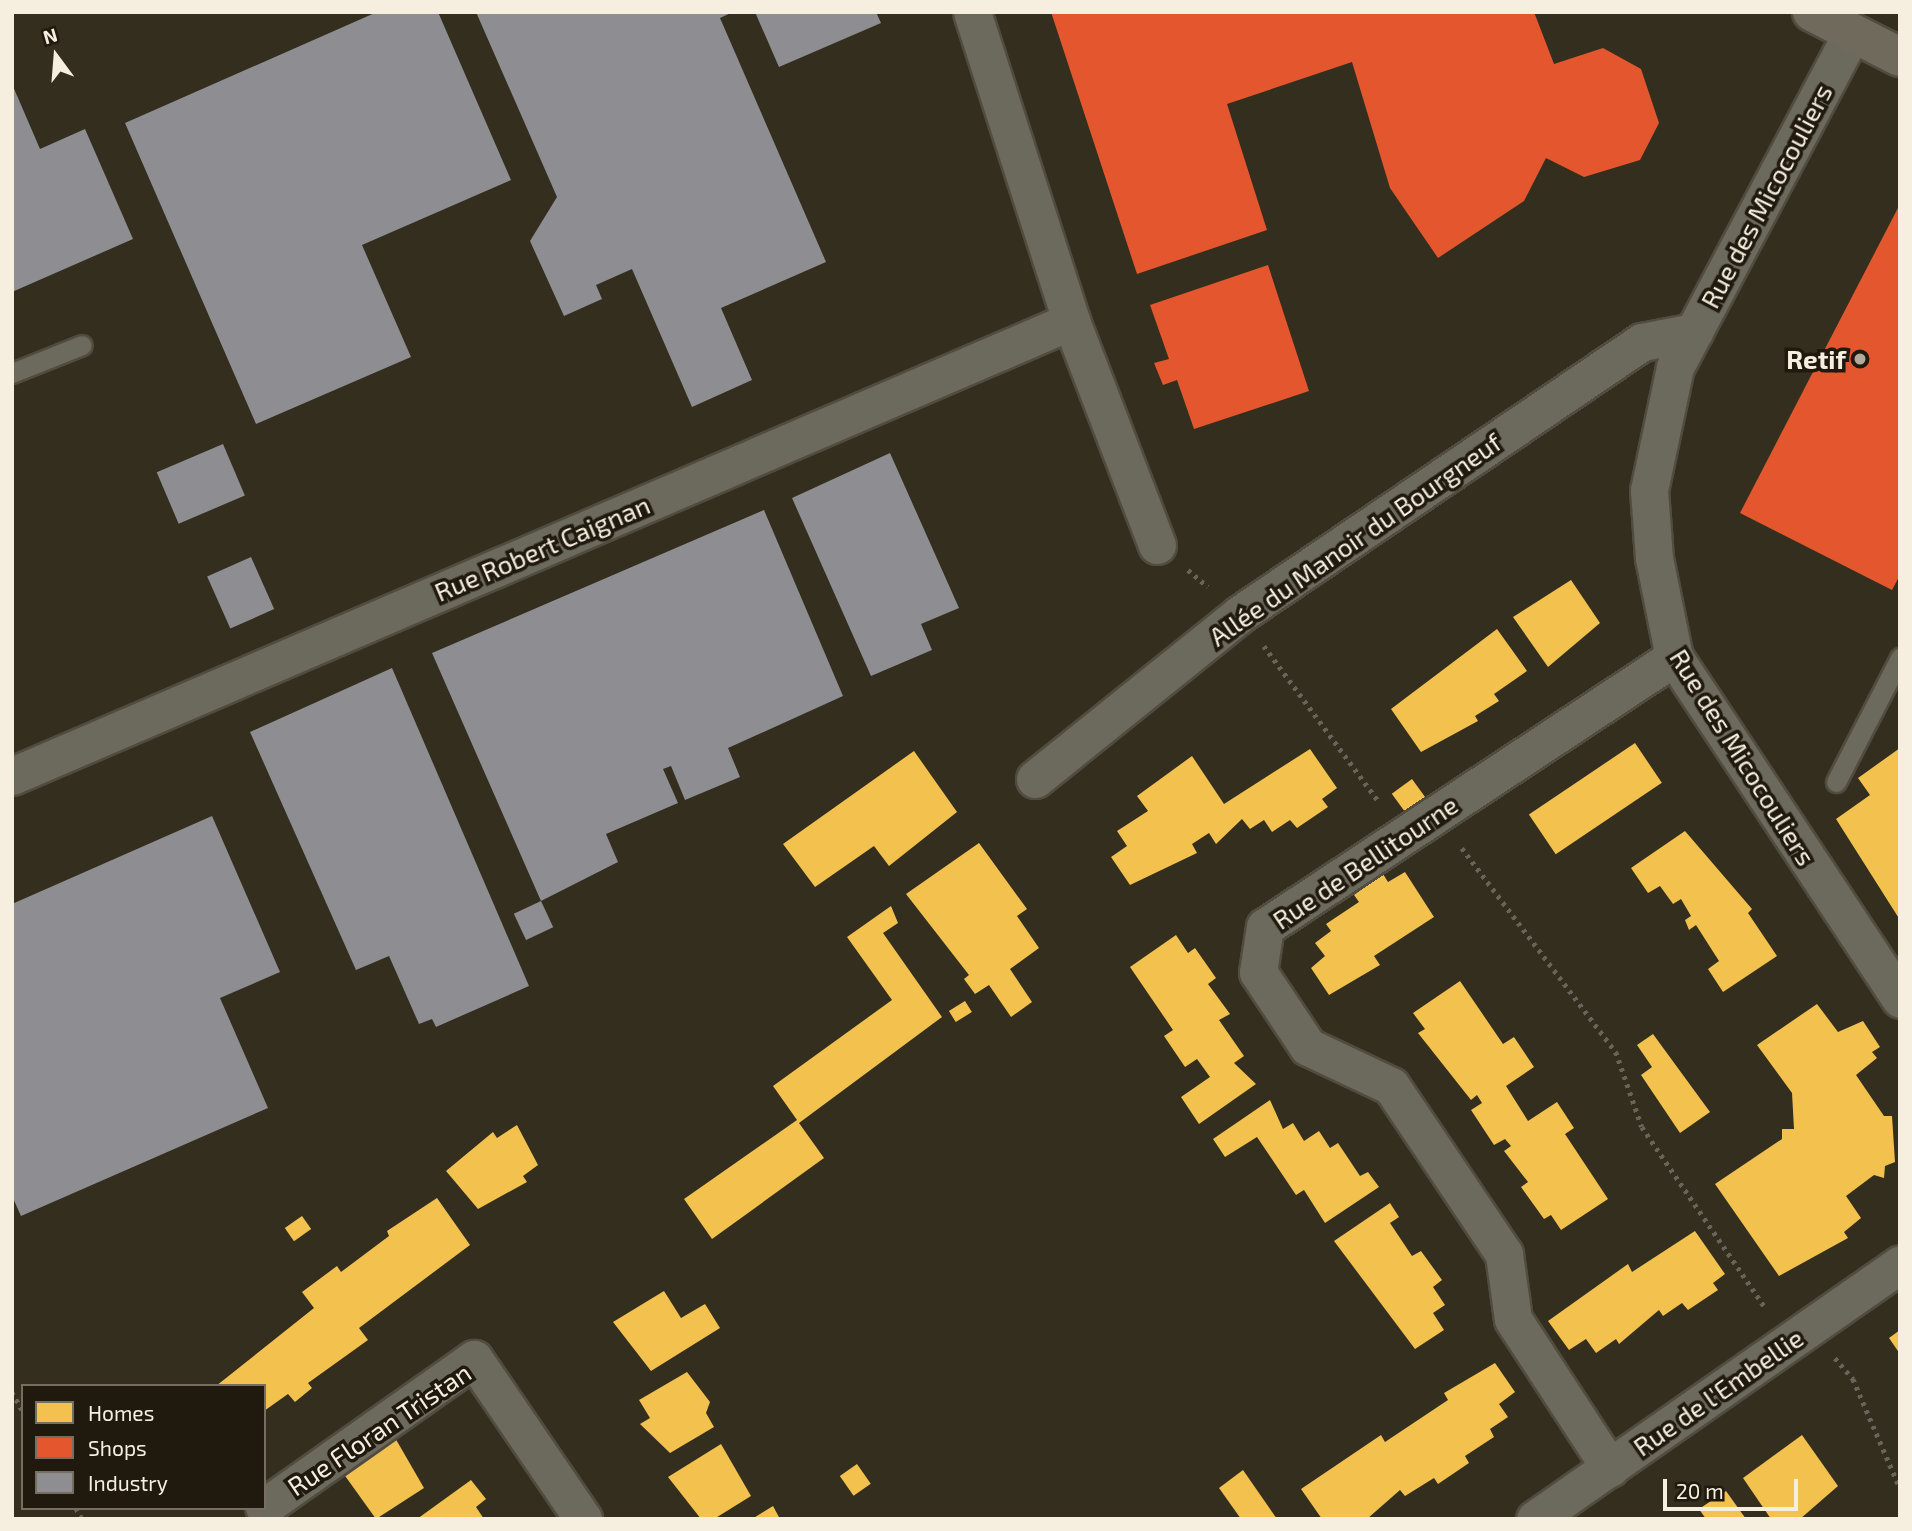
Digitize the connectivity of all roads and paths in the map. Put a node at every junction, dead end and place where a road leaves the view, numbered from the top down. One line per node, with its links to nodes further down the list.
1 (972, 12): 5 (street)
2 (1812, 12): 3 (main road)
3 (1852, 33): 4 (main road); 6 (street, Rue des Micocouliers)
4 (1900, 57)
5 (1071, 321): 9 (street); 13 (street, Rue Robert Caignan)
6 (1694, 332): 10 (street, Allée du Manoir du Bourgneuf); 11 (street, Rue des Micocouliers)
7 (82, 345): 8 (lane)
8 (12, 373)
9 (1157, 545): 10 (path)
10 (1240, 614): 14 (street, Allée du Manoir du Bourgneuf); 16 (path)
11 (1674, 657): 16 (street, Rue de Bellitourne); 17 (street, Rue des Micocouliers)
12 (1900, 658): 15 (lane)
13 (12, 776)
14 (1035, 779)
15 (1836, 782)
16 (1403, 836): 19 (path); 22 (street, Rue de Bellitourne)
17 (1900, 999)
18 (1900, 1264): 19 (street, Rue de l'Embellie)
19 (1799, 1334): 22 (street, Rue de l'Embellie); 23 (path)
20 (12, 1392): 21 (path)
21 (21, 1408)
22 (1610, 1468): 26 (street, Rue de l'Embellie)
23 (1900, 1488)
24 (266, 1506): 25 (street, Rue Floran Tristan)
25 (583, 1519)
26 (1535, 1519)

